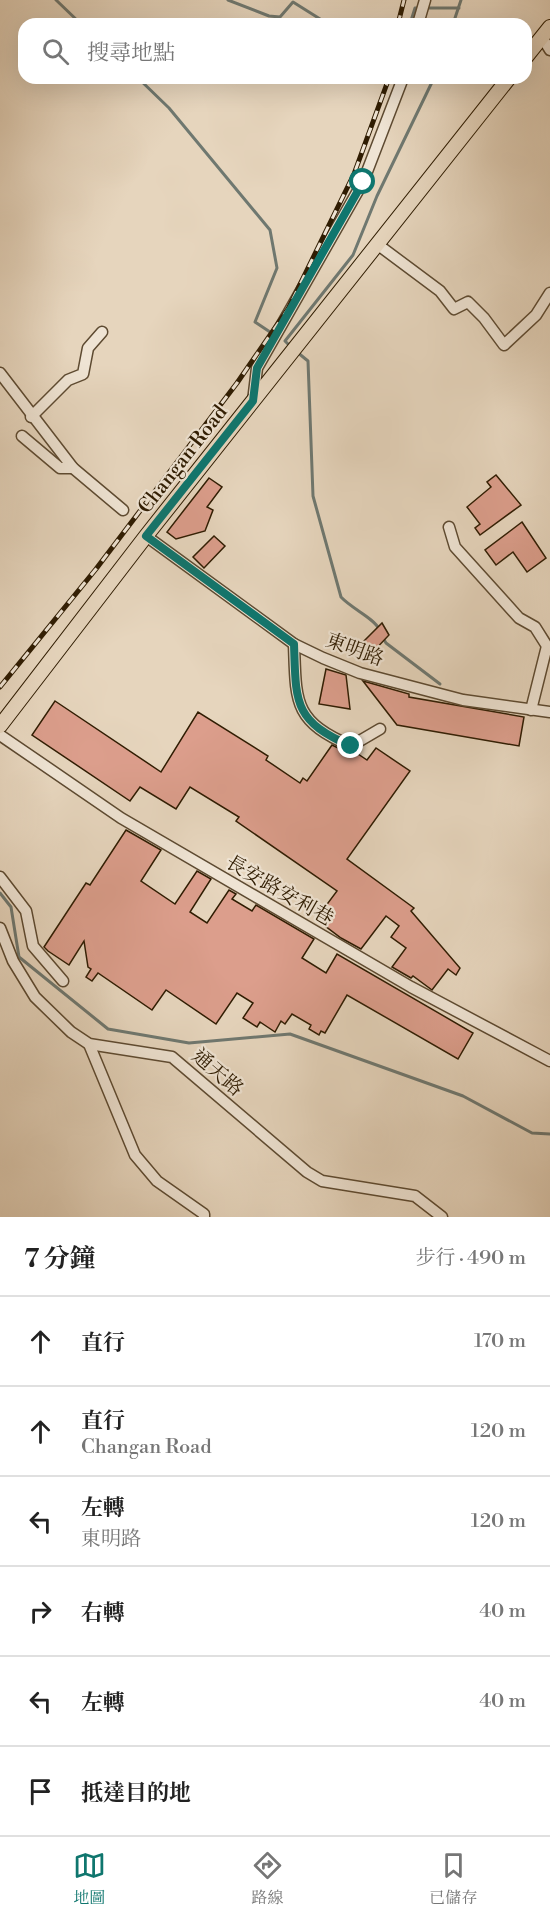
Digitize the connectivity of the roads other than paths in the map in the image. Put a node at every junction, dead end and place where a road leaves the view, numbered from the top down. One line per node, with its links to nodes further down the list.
1 (425, 0): 2 (street)
2 (420, 18)
3 (546, 32): 4 (main road); 5 (street)
4 (532, 50)
5 (550, 50)
6 (401, 84): 12 (street)
7 (504, 84): 8 (main road, Changan Road)
8 (377, 244): 9 (street); 12 (main road, Changan Road)
9 (550, 293)
10 (102, 332): 13 (street)
11 (0, 374): 13 (street)
12 (253, 401): 18 (main road, Changan Road)
13 (31, 417): 15 (street)
14 (22, 436): 15 (street)
15 (73, 468): 16 (street)
16 (123, 510)
17 (449, 527): 20 (street)
18 (146, 536): 19 (street, 東明路); 22 (main road, Changan Road)
19 (294, 644): 20 (street, 東明路); 23 (street)
20 (531, 710): 21 (street, 東明路)
21 (550, 712)
22 (0, 726)
23 (380, 729)
24 (0, 735): 29 (street, 長安路安利巷)
25 (0, 876): 27 (street)
26 (0, 928): 28 (street, 通天路)
27 (63, 981)
28 (89, 1044): 30 (street); 31 (street, 通天路)
29 (550, 1061)
30 (204, 1217)
31 (442, 1217)

